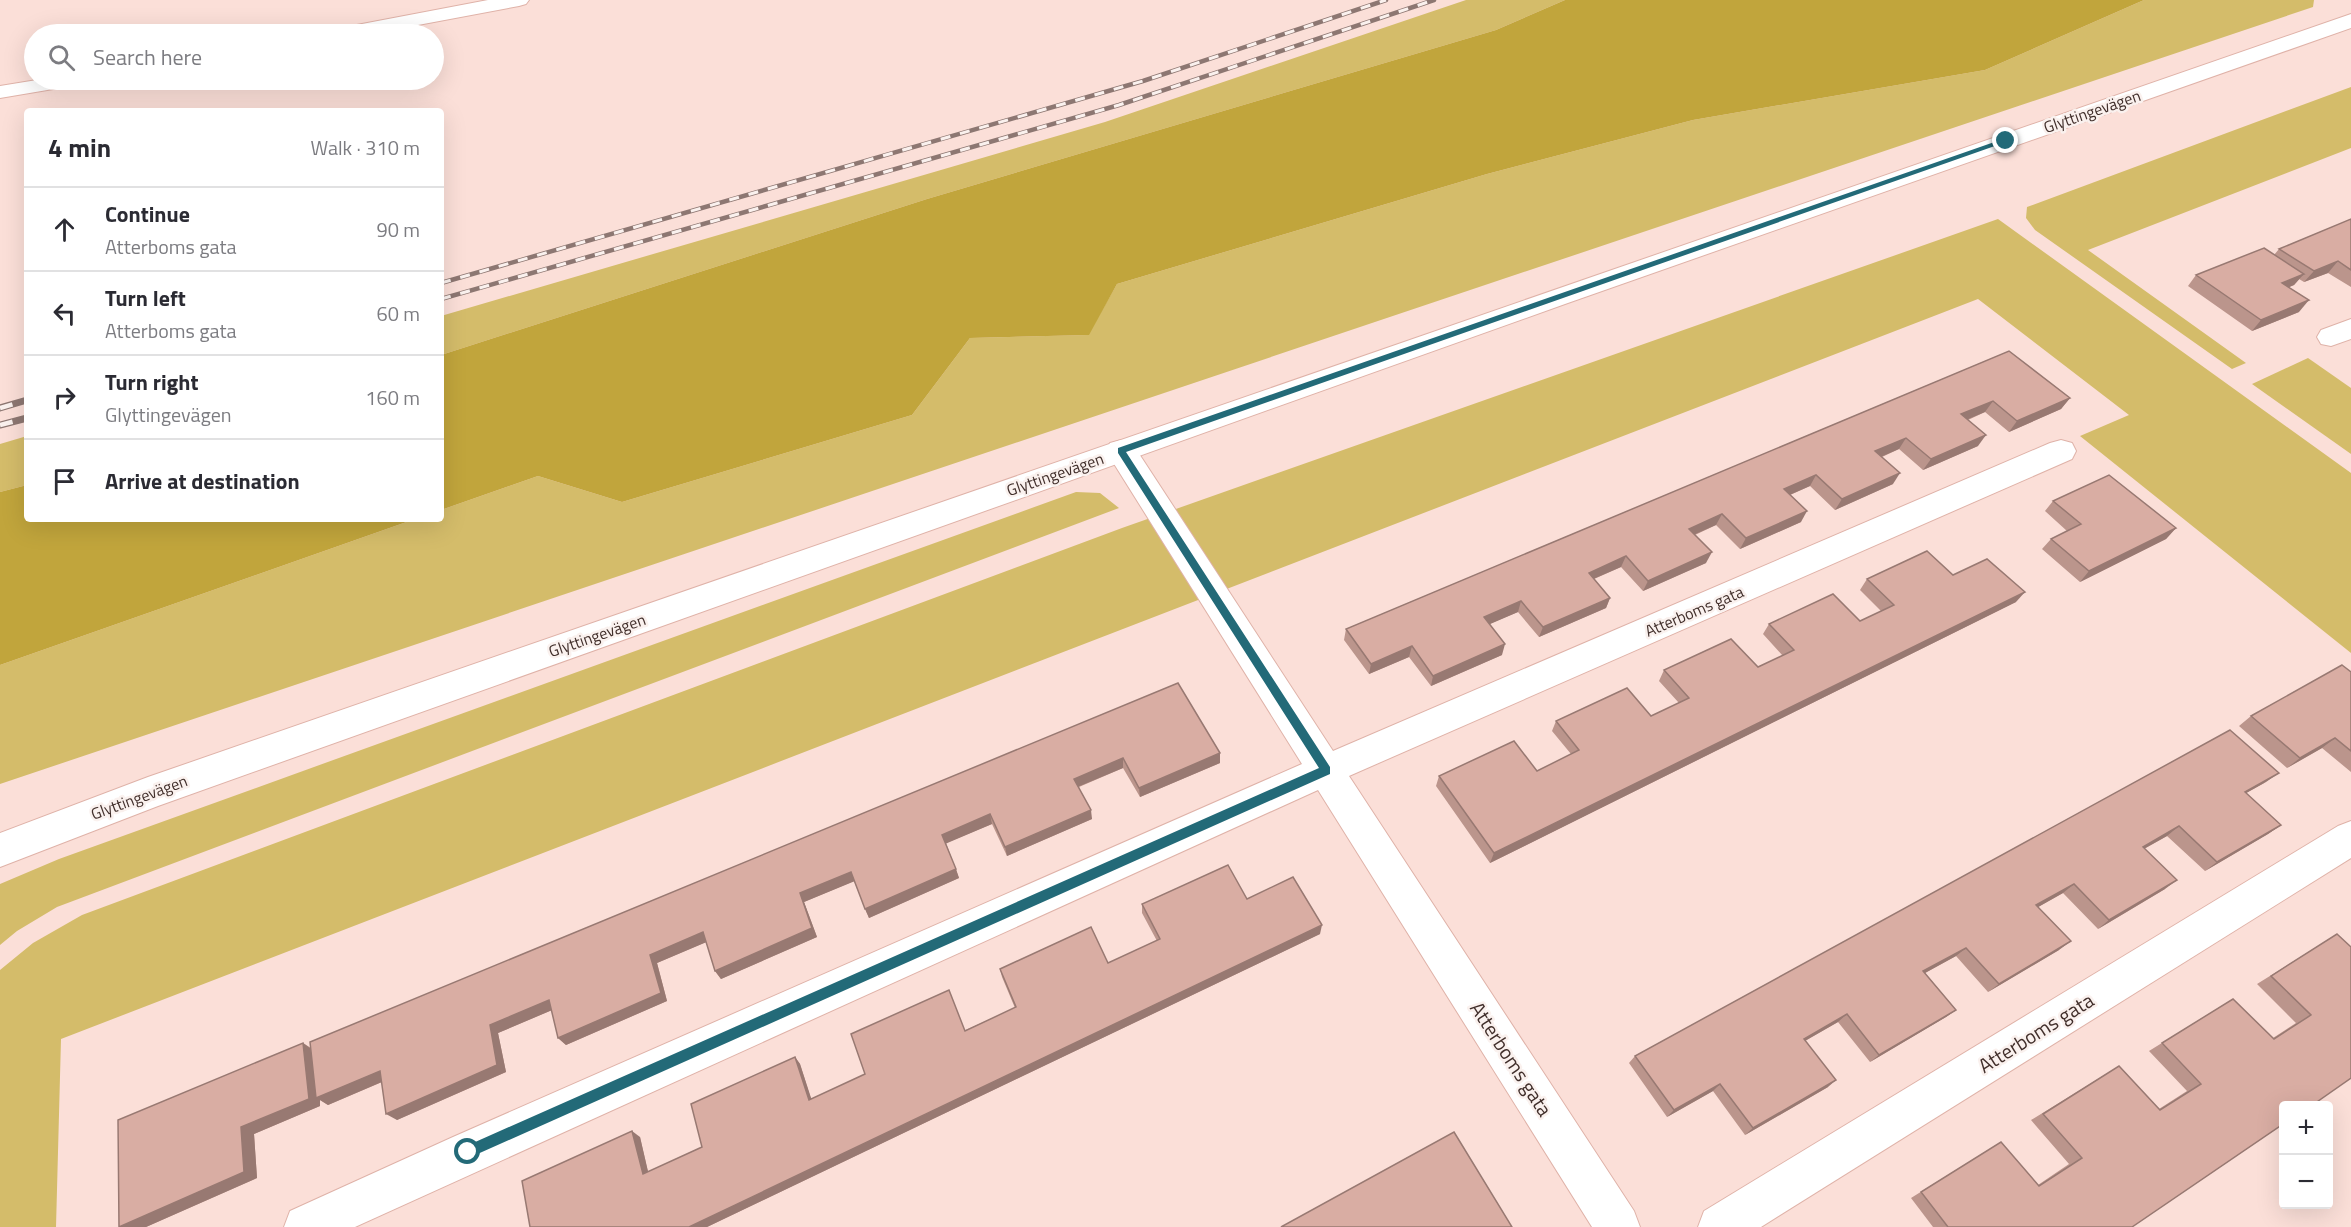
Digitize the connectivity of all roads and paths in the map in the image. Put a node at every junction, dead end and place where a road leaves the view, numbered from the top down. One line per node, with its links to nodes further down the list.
1 (519, 0): 3 (lane)
2 (2351, 21): 6 (street, Glyttingevägen)
3 (393, 24)
4 (24, 88): 5 (lane)
5 (0, 92)
6 (1121, 450): 8 (street, Atterboms gata); 10 (street, Glyttingevägen)
7 (2061, 451): 8 (street, Atterboms gata)
8 (1326, 770): 11 (street, Atterboms gata); 12 (street, Atterboms gata)
9 (2351, 838): 13 (street, Atterboms gata)
10 (0, 850)
11 (306, 1227)
12 (1618, 1227)
13 (1720, 1227)

